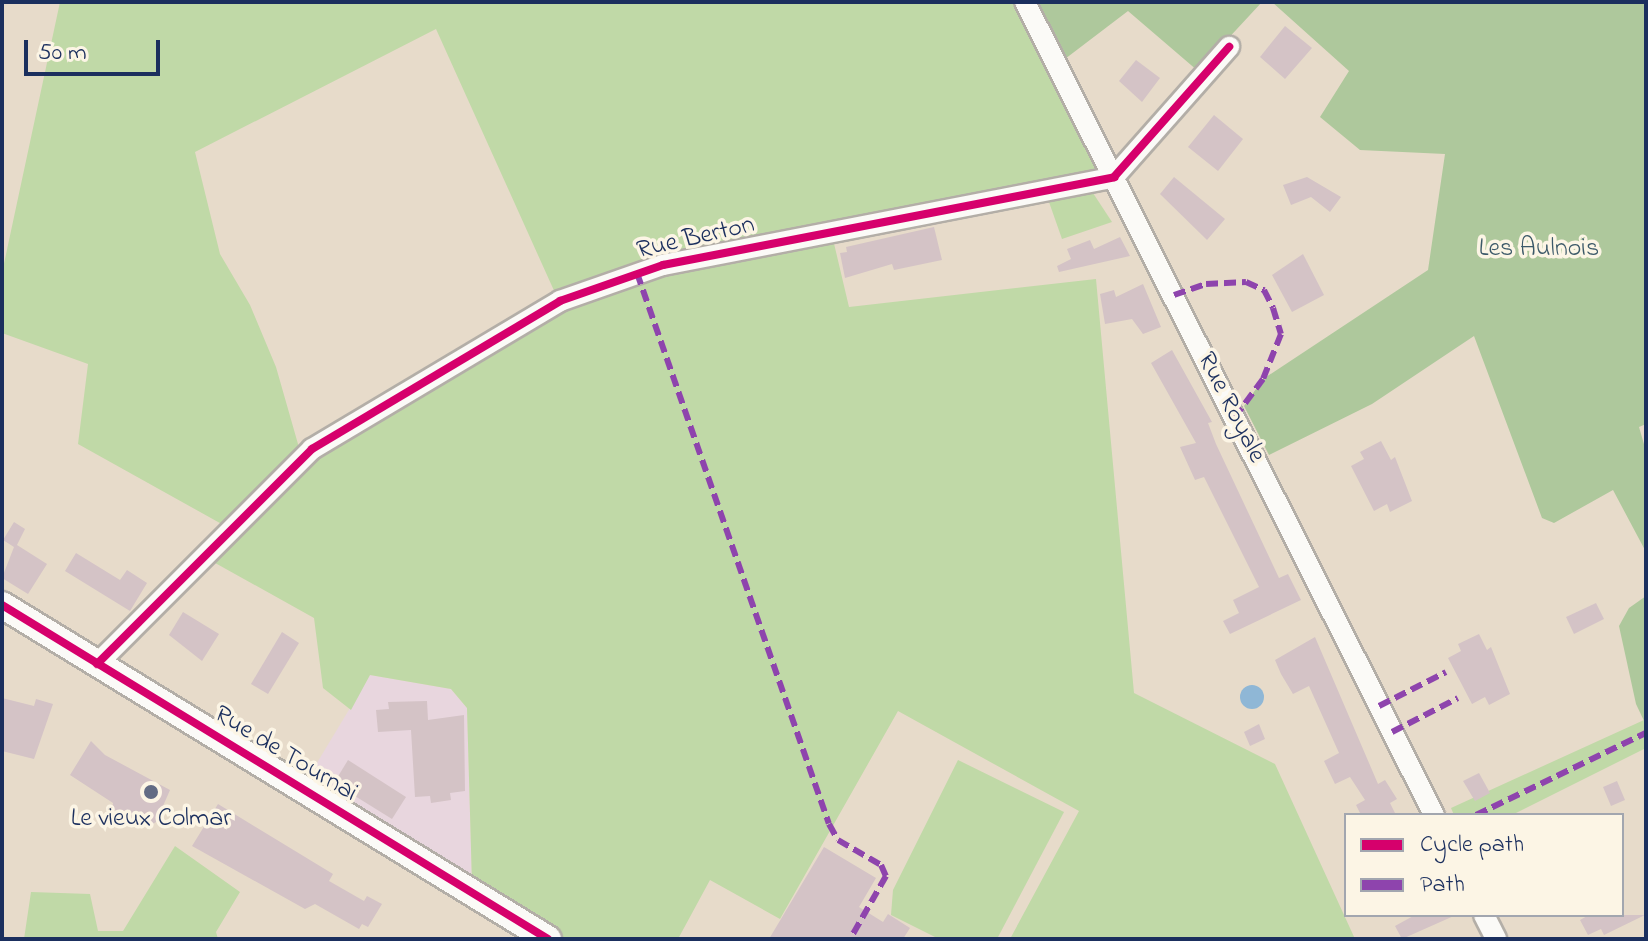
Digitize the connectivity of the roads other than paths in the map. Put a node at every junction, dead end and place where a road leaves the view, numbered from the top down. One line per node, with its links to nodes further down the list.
1 (1025, 2): 3 (street, Rue Royale)
2 (1229, 47): 3 (street)
3 (1114, 177): 5 (street, Rue Berton); 6 (street, Rue Royale)
4 (2, 605): 5 (main road, Rue de Tournai)
5 (97, 664): 8 (main road, Rue de Tournai)
6 (1433, 813)
7 (1485, 917): 9 (street)
8 (548, 939)
9 (1496, 939)

